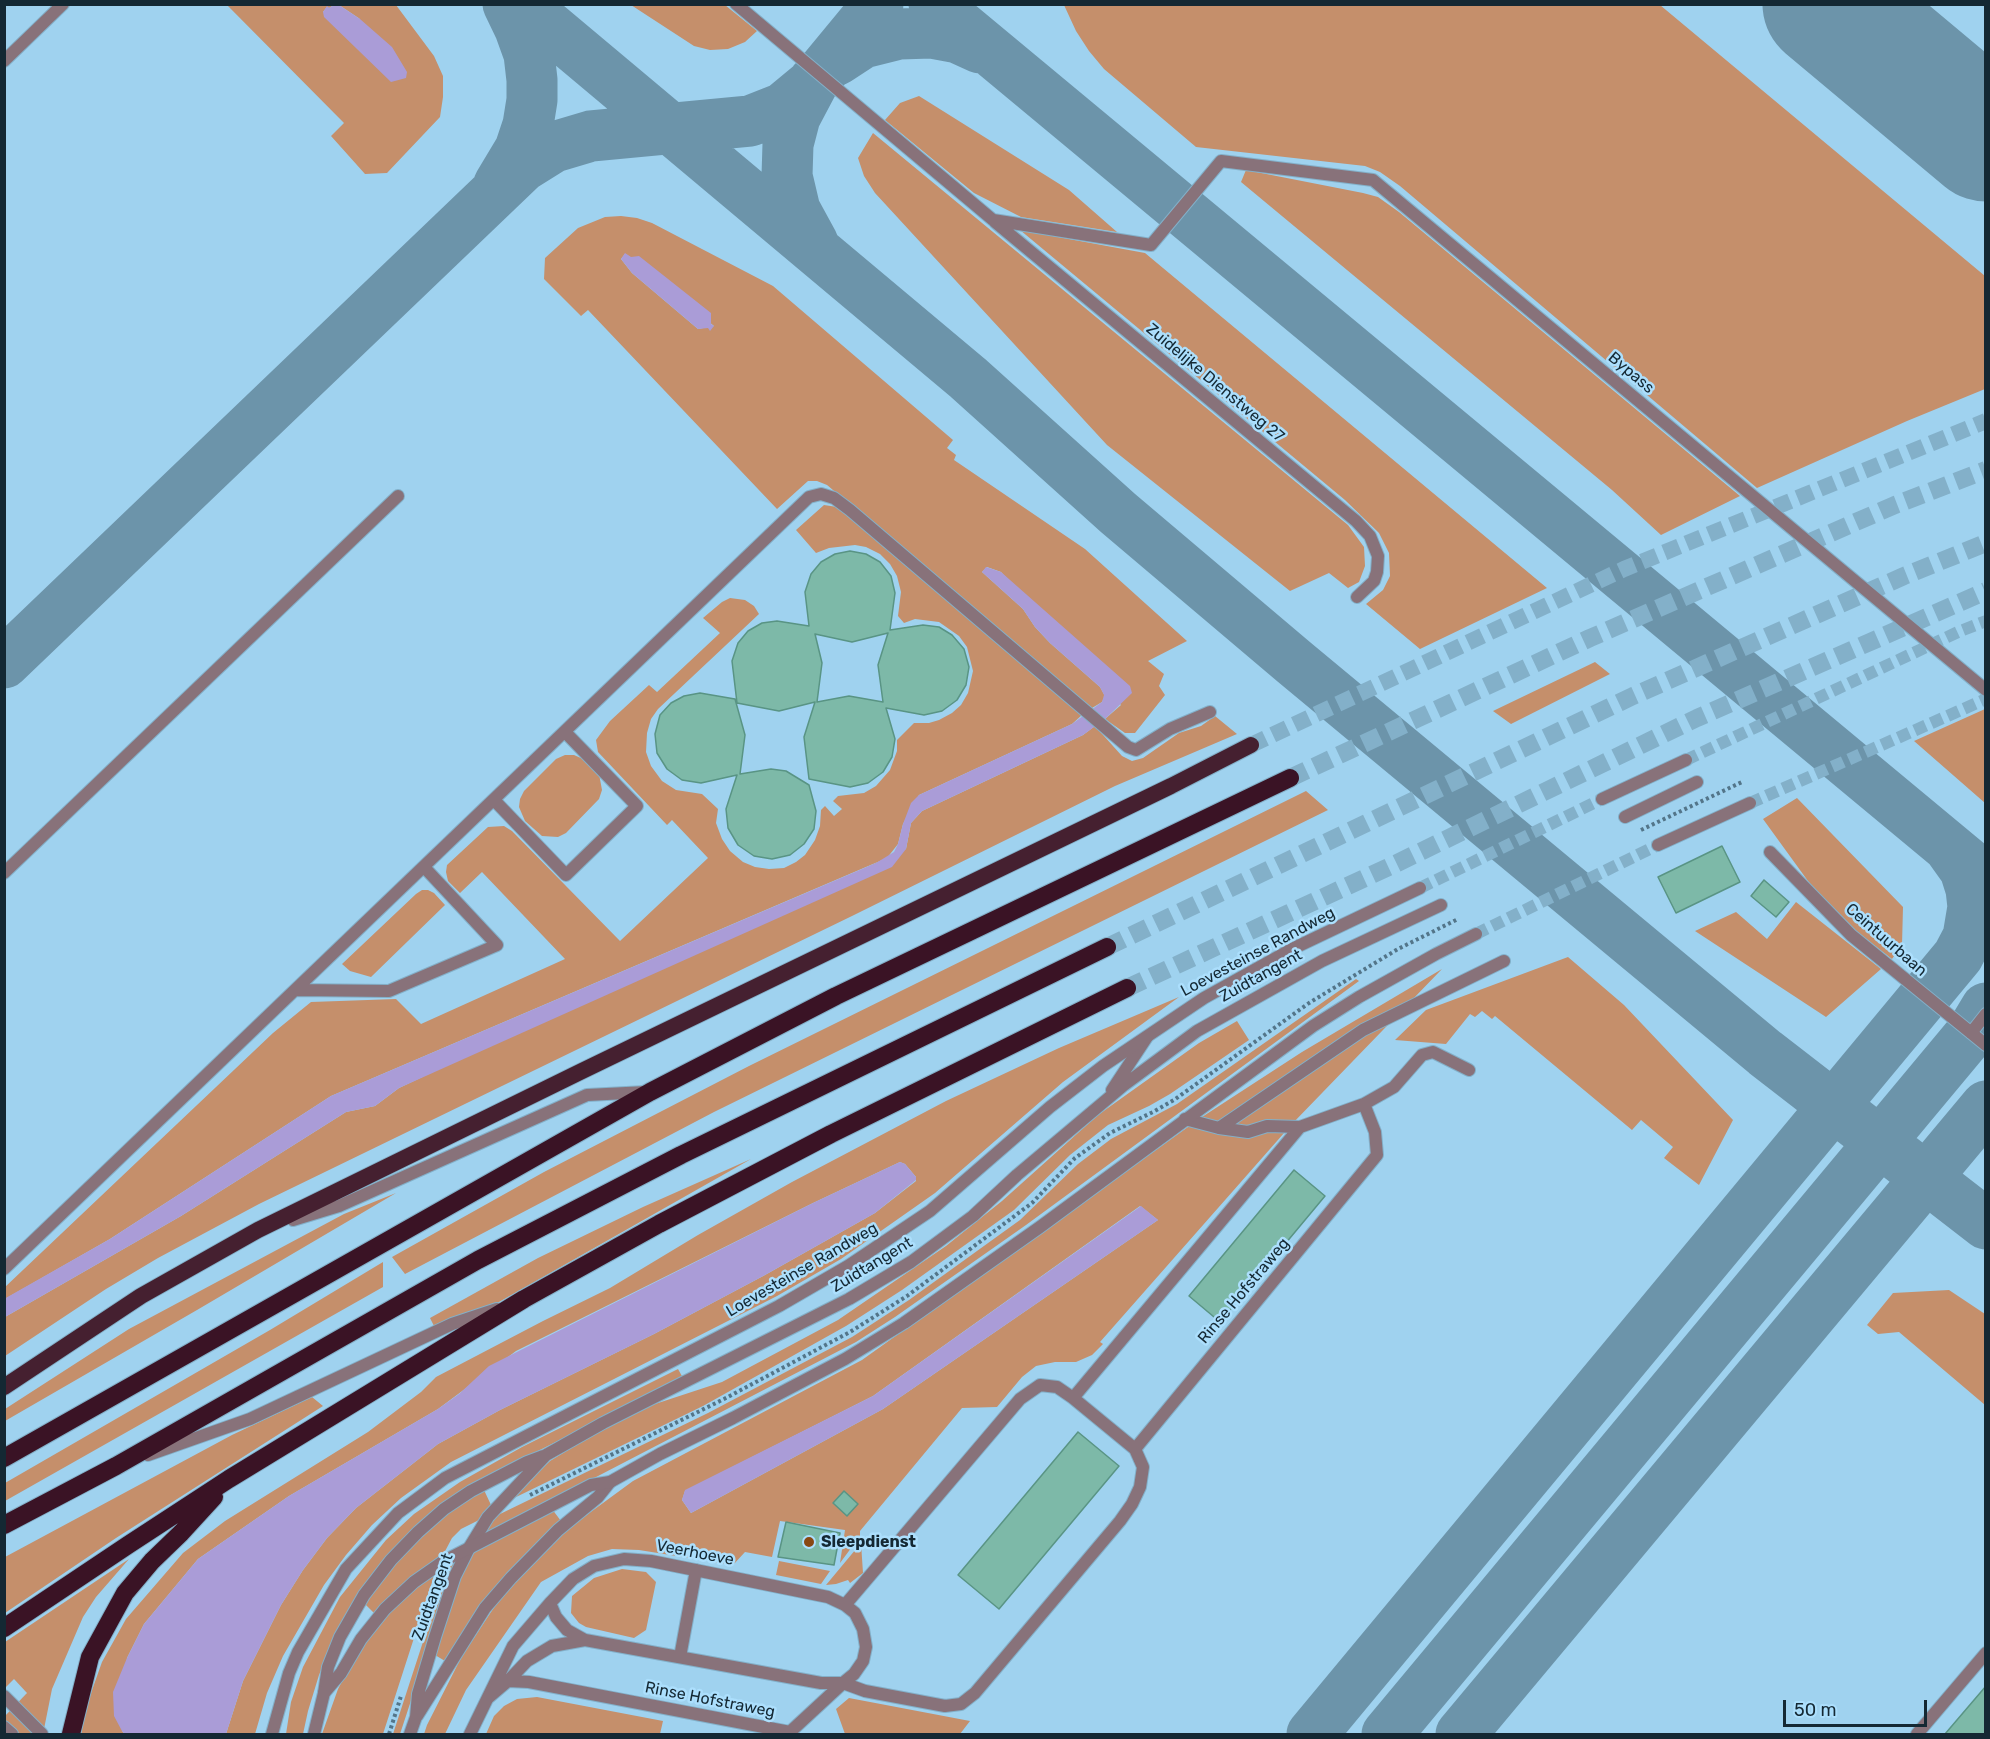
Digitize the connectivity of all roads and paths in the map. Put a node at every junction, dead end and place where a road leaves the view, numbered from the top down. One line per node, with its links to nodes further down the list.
1 (63, 4): 3 (street)
2 (735, 4): 4 (street, Zuidelijke Dienstweg 27)
3 (4, 61)
4 (993, 220): 6 (street, Zuidelijke Dienstweg 27); 7 (street, Bypass)
5 (398, 496): 23 (street)
6 (1362, 593)
7 (1986, 690)
8 (1209, 712): 9 (street)
9 (565, 732): 16 (street); 16 (street)
10 (1251, 745): 43 (highway)
11 (1686, 760): 15 (street)
12 (1290, 778): 37 (highway)
13 (1697, 782): 18 (street)
14 (1743, 782): 19 (path)
15 (1602, 799)
16 (494, 800): 22 (street)
17 (1750, 802): 20 (street)
18 (1625, 817)
19 (1641, 830)
20 (1658, 845)
21 (1770, 852): 33 (street, Ceintuurbaan)
22 (424, 867): 31 (street); 31 (street)
23 (4, 873)
24 (1420, 888): 34 (street, Loevesteinse Randweg)
25 (1441, 905): 38 (street, Zuidtangent)
26 (1458, 920): 48 (path)
27 (1476, 934): 40 (street)
28 (1107, 947): 52 (highway)
29 (1504, 961): 42 (street)
30 (1127, 988): 45 (highway)
31 (296, 990): 44 (street)
32 (1986, 1014): 33 (street)
33 (1971, 1033): 35 (street, Ceintuurbaan)
34 (1148, 1036): 38 (street); 74 (street, Loevesteinse Randweg)
35 (1986, 1045)
36 (1469, 1070): 39 (street)
37 (650, 1092): 43 (street); 51 (highway)
38 (1105, 1101): 50 (street, Zuidtangent)
39 (1364, 1104): 41 (street); 49 (street, Rinse Hofstraweg)
40 (1185, 1119): 42 (street); 54 (street)
41 (1300, 1127): 42 (street); 47 (street)
42 (1219, 1128)
43 (258, 1230): 46 (highway)
44 (4, 1269)
45 (524, 1299): 52 (street); 53 (highway)
46 (4, 1387)
47 (1073, 1398): 49 (street); 59 (street)
48 (724, 1399)
49 (1135, 1449): 65 (street)
50 (546, 1455): 56 (street, Zuidtangent); 66 (street)
51 (4, 1458)
52 (116, 1466): 55 (highway)
53 (229, 1479): 60 (highway); 73 (highway)
54 (610, 1482): 56 (street); 69 (street, Zuidtangent)
55 (4, 1525)
56 (469, 1548): 66 (street); 69 (street, Zuidtangent)
57 (696, 1570): 58 (street, Veerhoeve); 59 (street, Veerhoeve); 63 (street)
58 (550, 1603): 61 (street); 68 (street, Veerhoeve)
59 (846, 1605): 65 (street)
60 (4, 1628)
61 (585, 1640): 63 (street); 64 (street)
62 (1986, 1653): 78 (street)
63 (680, 1657): 65 (street)
64 (508, 1682): 65 (street, Rinse Hofstraweg); 68 (street)
65 (843, 1683)
66 (324, 1693): 75 (street)
67 (4, 1696): 72 (street)
68 (488, 1698): 77 (street)
69 (416, 1717): 76 (street, Zuidtangent)
70 (4, 1727): 71 (street)
71 (12, 1734)
72 (42, 1734)
73 (71, 1734)
74 (272, 1734)
75 (314, 1734)
76 (410, 1734)
77 (470, 1734)
78 (1917, 1734)

